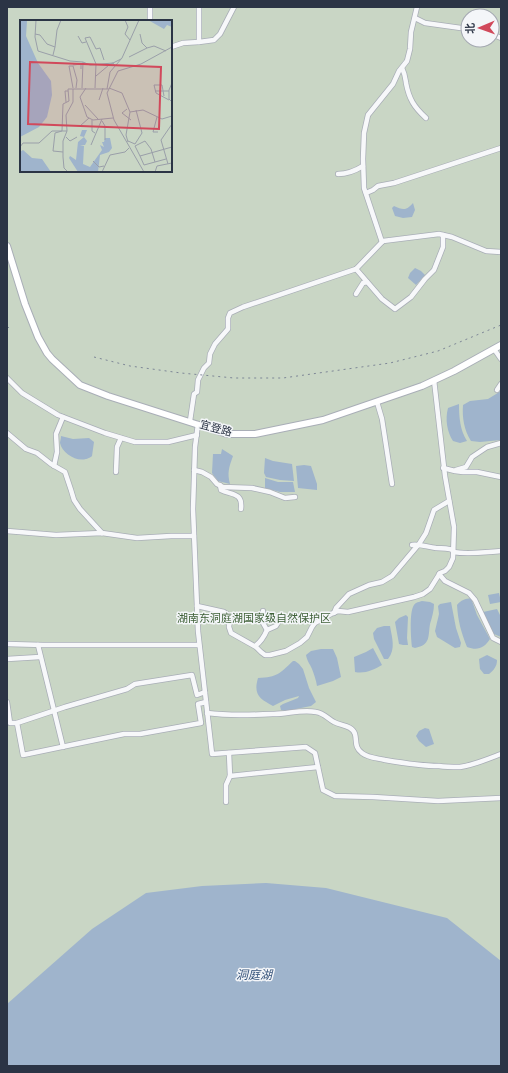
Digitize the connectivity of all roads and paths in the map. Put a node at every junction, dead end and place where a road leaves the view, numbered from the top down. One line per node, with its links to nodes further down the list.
1 (150, 7): 6 (street)
2 (199, 7): 8 (street)
3 (234, 7): 8 (street)
4 (417, 7): 5 (street)
5 (414, 18): 7 (street); 10 (street)
6 (150, 20)
7 (460, 28)
8 (199, 42): 9 (street)
9 (172, 47)
10 (402, 68): 11 (street); 13 (street)
11 (426, 118)
12 (501, 148): 15 (street)
13 (363, 166): 14 (street); 15 (street)
14 (338, 174)
15 (366, 193): 17 (street)
16 (443, 235): 17 (street); 19 (street); 21 (street)
17 (382, 242): 20 (street)
18 (7, 246): 32 (street, 宜登路)
19 (501, 252)
20 (356, 269): 21 (street); 32 (street)
21 (368, 282): 22 (street)
22 (356, 294)
23 (501, 345): 24 (street, 宜登路)
24 (494, 349): 25 (street); 27 (street, 宜登路)
25 (501, 359)
26 (7, 378): 31 (street)
27 (434, 380): 30 (street, 宜登路); 39 (street)
28 (501, 384): 29 (street)
29 (497, 390)
30 (377, 402): 33 (street, 宜登路); 44 (street)
31 (63, 417): 36 (street); 38 (street)
32 (190, 421): 33 (street, 宜登路)
33 (198, 424): 35 (street)
34 (7, 433): 38 (street)
35 (197, 436): 36 (street); 40 (street)
36 (121, 438): 42 (street)
37 (501, 443): 41 (street)
38 (54, 466): 50 (street)
39 (444, 468): 41 (street); 47 (street)
40 (194, 470): 45 (street); 51 (street)
41 (455, 471): 43 (street)
42 (116, 472)
43 (501, 477)
44 (392, 484)
45 (220, 485): 46 (street); 48 (street)
46 (295, 497)
47 (449, 501): 52 (street); 54 (street)
48 (240, 509)
49 (7, 532): 50 (street)
50 (102, 533): 51 (street)
51 (194, 536): 57 (street)
52 (419, 544): 53 (street); 54 (street); 59 (street)
53 (412, 545)
54 (453, 551): 55 (street); 56 (street)
55 (501, 551)
56 (438, 574): 59 (street); 62 (street)
57 (196, 606): 65 (street); 66 (street)
58 (262, 611): 61 (street)
59 (334, 613): 66 (street)
60 (280, 620): 61 (street)
61 (267, 630): 66 (street)
62 (501, 642)
63 (7, 644): 64 (street)
64 (38, 645): 65 (street); 67 (street)
65 (199, 645): 69 (street)
66 (254, 646)
67 (40, 657): 68 (street); 74 (street)
68 (7, 659)
69 (205, 692): 70 (street); 72 (street)
70 (197, 695): 73 (street); 74 (street)
71 (7, 702): 76 (street)
72 (206, 702): 73 (street); 75 (street)
73 (198, 704): 77 (street)
74 (54, 711): 76 (street); 77 (street)
75 (207, 713): 78 (street); 79 (street)
76 (17, 723): 77 (street)
77 (62, 747)
78 (229, 753): 80 (street); 81 (street)
79 (501, 754)
80 (318, 767): 81 (street); 82 (street)
81 (230, 776): 83 (street)
82 (501, 798)
83 (226, 802)

